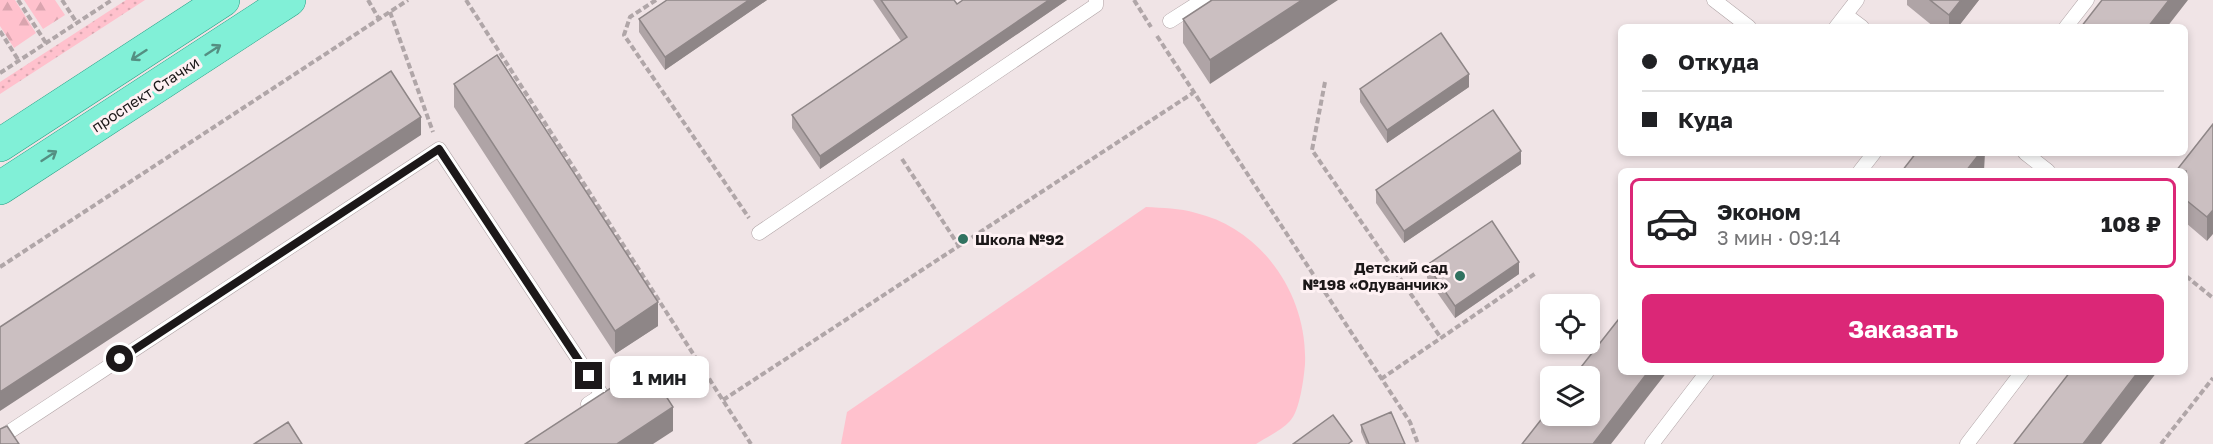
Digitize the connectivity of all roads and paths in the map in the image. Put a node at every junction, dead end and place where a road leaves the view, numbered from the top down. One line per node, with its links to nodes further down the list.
1 (18, 0): 26 (path)
2 (62, 0): 20 (path)
3 (111, 0): 20 (path)
4 (223, 0): 32 (main road, one-way to 32)
5 (289, 0): 38 (main road, проспект Стачки, one-way to 5)
6 (368, 0): 18 (path)
7 (408, 0): 16 (path)
8 (466, 0): 46 (path)
9 (656, 0): 39 (path)
10 (1096, 0): 31 (lane)
11 (1134, 0): 30 (path)
12 (1203, 0): 19 (lane)
13 (1714, 0): 21 (lane)
14 (1857, 0): 17 (lane)
15 (2087, 0): 24 (lane)
16 (390, 12): 18 (path); 33 (path)
17 (1846, 15): 22 (lane); 23 (lane)
18 (379, 19): 41 (path)
19 (1170, 21)
20 (77, 23): 26 (path)
21 (1745, 24)
22 (1838, 24)
23 (1858, 24)
24 (2069, 24)
25 (0, 31): 27 (path)
26 (46, 43): 27 (path)
27 (19, 60): 28 (path)
28 (0, 73)
29 (1325, 82): 45 (path)
30 (1193, 93): 40 (path); 51 (path)
31 (892, 143): 39 (lane); 40 (path)
32 (0, 145)
33 (439, 149): 53 (lane); 54 (lane)
34 (1872, 156): 36 (lane)
35 (2029, 156): 37 (lane)
36 (1862, 168)
37 (2044, 168)
38 (0, 188)
39 (759, 233)
40 (959, 246): 52 (path)
41 (0, 267)
42 (1536, 273): 45 (path)
43 (2188, 278): 44 (path)
44 (2213, 298)
45 (1441, 338): 51 (path)
46 (696, 358): 49 (path); 52 (path)
47 (1705, 375): 57 (lane)
48 (2020, 375): 58 (lane)
49 (644, 378)
50 (2213, 378): 59 (path)
51 (1382, 379): 56 (path)
52 (723, 400): 55 (path)
53 (573, 413)
54 (0, 438)
55 (752, 444)
56 (1418, 444)
57 (1652, 444)
58 (1966, 444)
59 (2161, 444)

